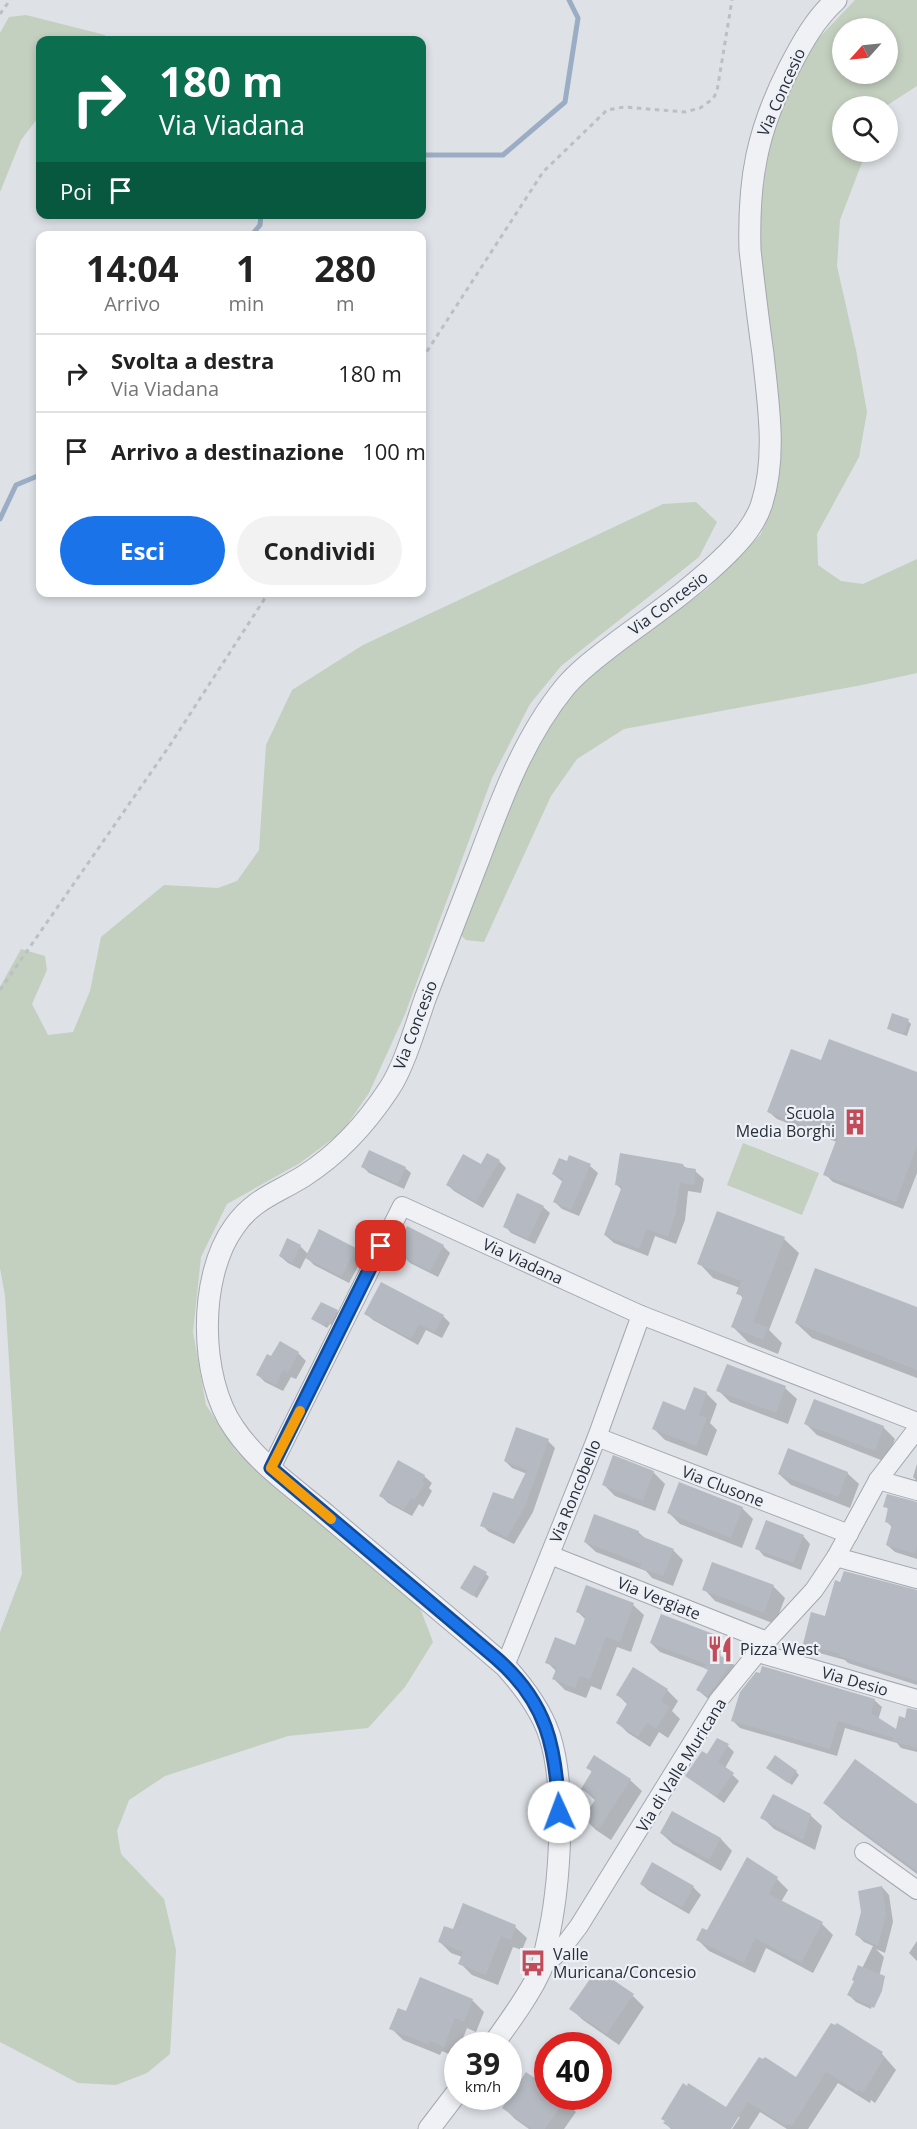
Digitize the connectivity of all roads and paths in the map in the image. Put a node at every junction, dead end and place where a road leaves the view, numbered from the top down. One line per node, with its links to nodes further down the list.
1 (10, 0): 4 (path)
2 (732, 0): 5 (path)
3 (836, 0): 12 (street, Via Concesio)
4 (0, 14)
5 (426, 353)
6 (266, 597): 7 (path)
7 (0, 990)
8 (641, 1315): 9 (street, Via Viadana); 11 (street, Via Roncobello); 12 (street, Via Viadana)
9 (917, 1422)
10 (917, 1430): 13 (street, Via di Valle Muricana)
11 (597, 1437): 15 (street, Via Clusone); 16 (street, Via Roncobello)
12 (271, 1468): 20 (street, Via Concesio)
13 (878, 1480): 14 (street); 15 (street, Via di Valle Muricana)
14 (917, 1491)
15 (849, 1534): 17 (street, Via di Valle Muricana)
16 (550, 1555): 19 (street, Via Vergiate); 20 (street, Via Roncobello)
17 (836, 1557): 18 (street); 19 (street, Via di Valle Muricana)
18 (917, 1579)
19 (763, 1647): 21 (street, Via Desio); 24 (street, Via di Valle Muricana)
20 (505, 1666): 24 (street, Via Concesio)
21 (917, 1699)
22 (864, 1852): 23 (street)
23 (917, 1890)
24 (541, 1968): 25 (street, Via di Valle Muricana)
25 (502, 2032)
26 (444, 2109): 27 (street)
27 (429, 2129)

